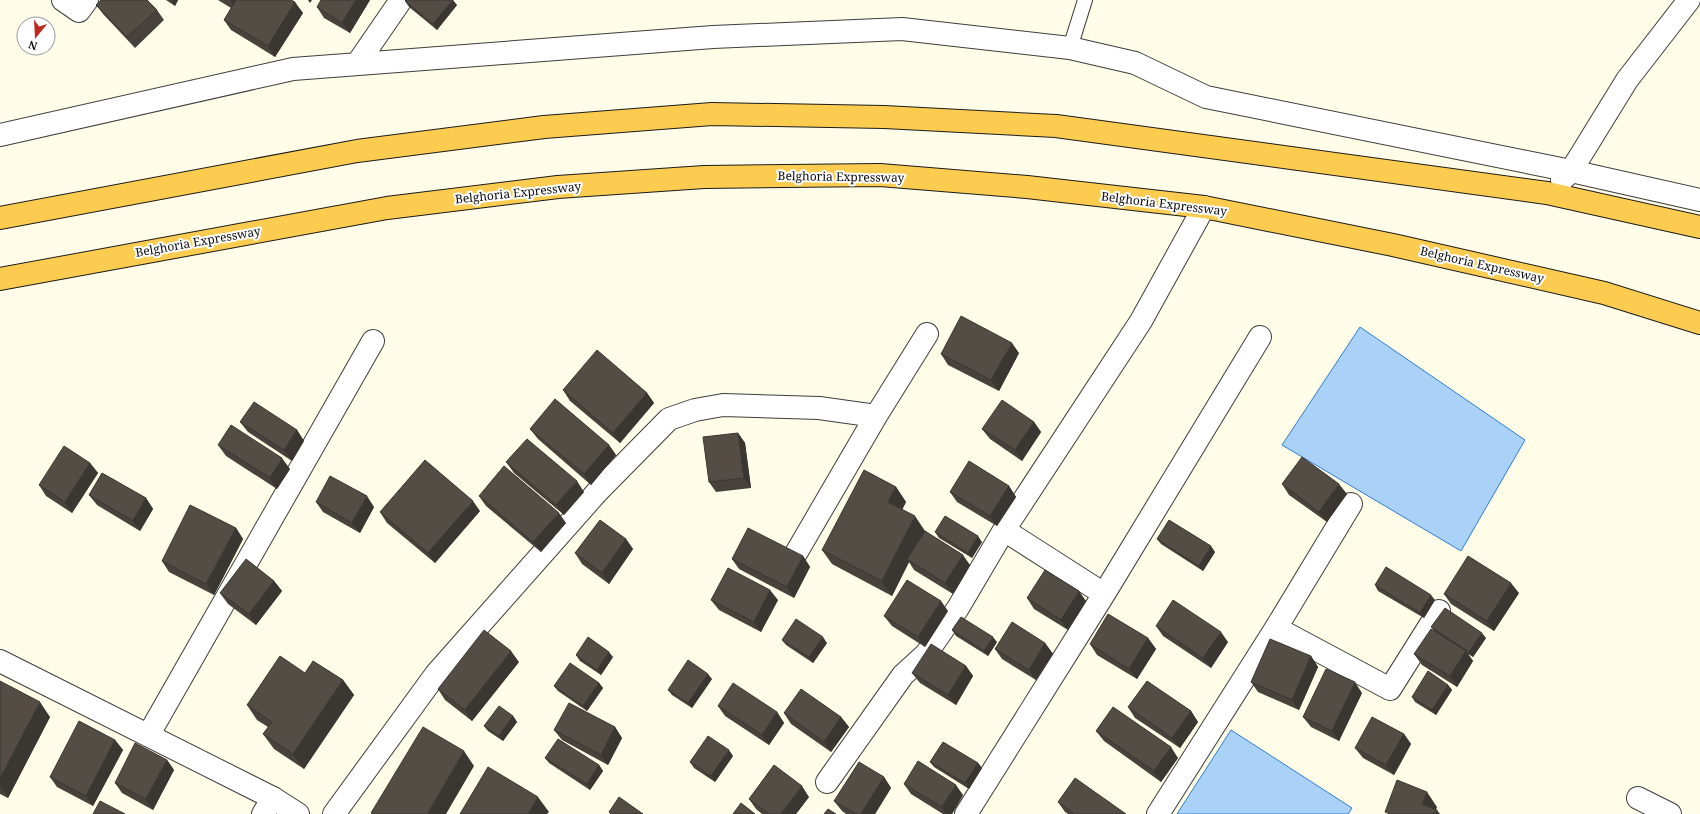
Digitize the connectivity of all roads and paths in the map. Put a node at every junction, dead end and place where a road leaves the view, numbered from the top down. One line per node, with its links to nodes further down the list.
1 (63, 0): 2 (street)
2 (86, 0)
3 (401, 0): 7 (street)
4 (1085, 0): 6 (lane)
5 (1689, 0): 9 (street)
6 (1070, 48): 7 (street); 9 (street)
7 (357, 64): 8 (street)
8 (0, 134)
9 (1571, 171): 10 (street); 11 (street)
10 (1547, 193): 13 (highway); 14 (highway)
11 (1700, 200)
12 (1204, 207): 15 (highway, Belghoria Expressway); 16 (highway, Belghoria Expressway); 22 (street)
13 (0, 218)
14 (1700, 227)
15 (0, 280)
16 (1700, 322)
17 (927, 334): 20 (street)
18 (1260, 337): 24 (street)
19 (373, 341): 28 (street)
20 (876, 416): 23 (street); 33 (street)
21 (1351, 504): 26 (street)
22 (1004, 530): 24 (street); 29 (street)
23 (795, 555)
24 (1104, 594): 34 (street)
25 (1439, 611): 26 (street)
26 (1276, 628): 35 (street)
27 (0, 661): 28 (street)
28 (149, 734): 31 (street)
29 (827, 782)
30 (1638, 798): 36 (street)
31 (268, 806): 32 (street)
32 (298, 814)
33 (334, 814)
34 (966, 814)
35 (1158, 814)
36 (1670, 814)

